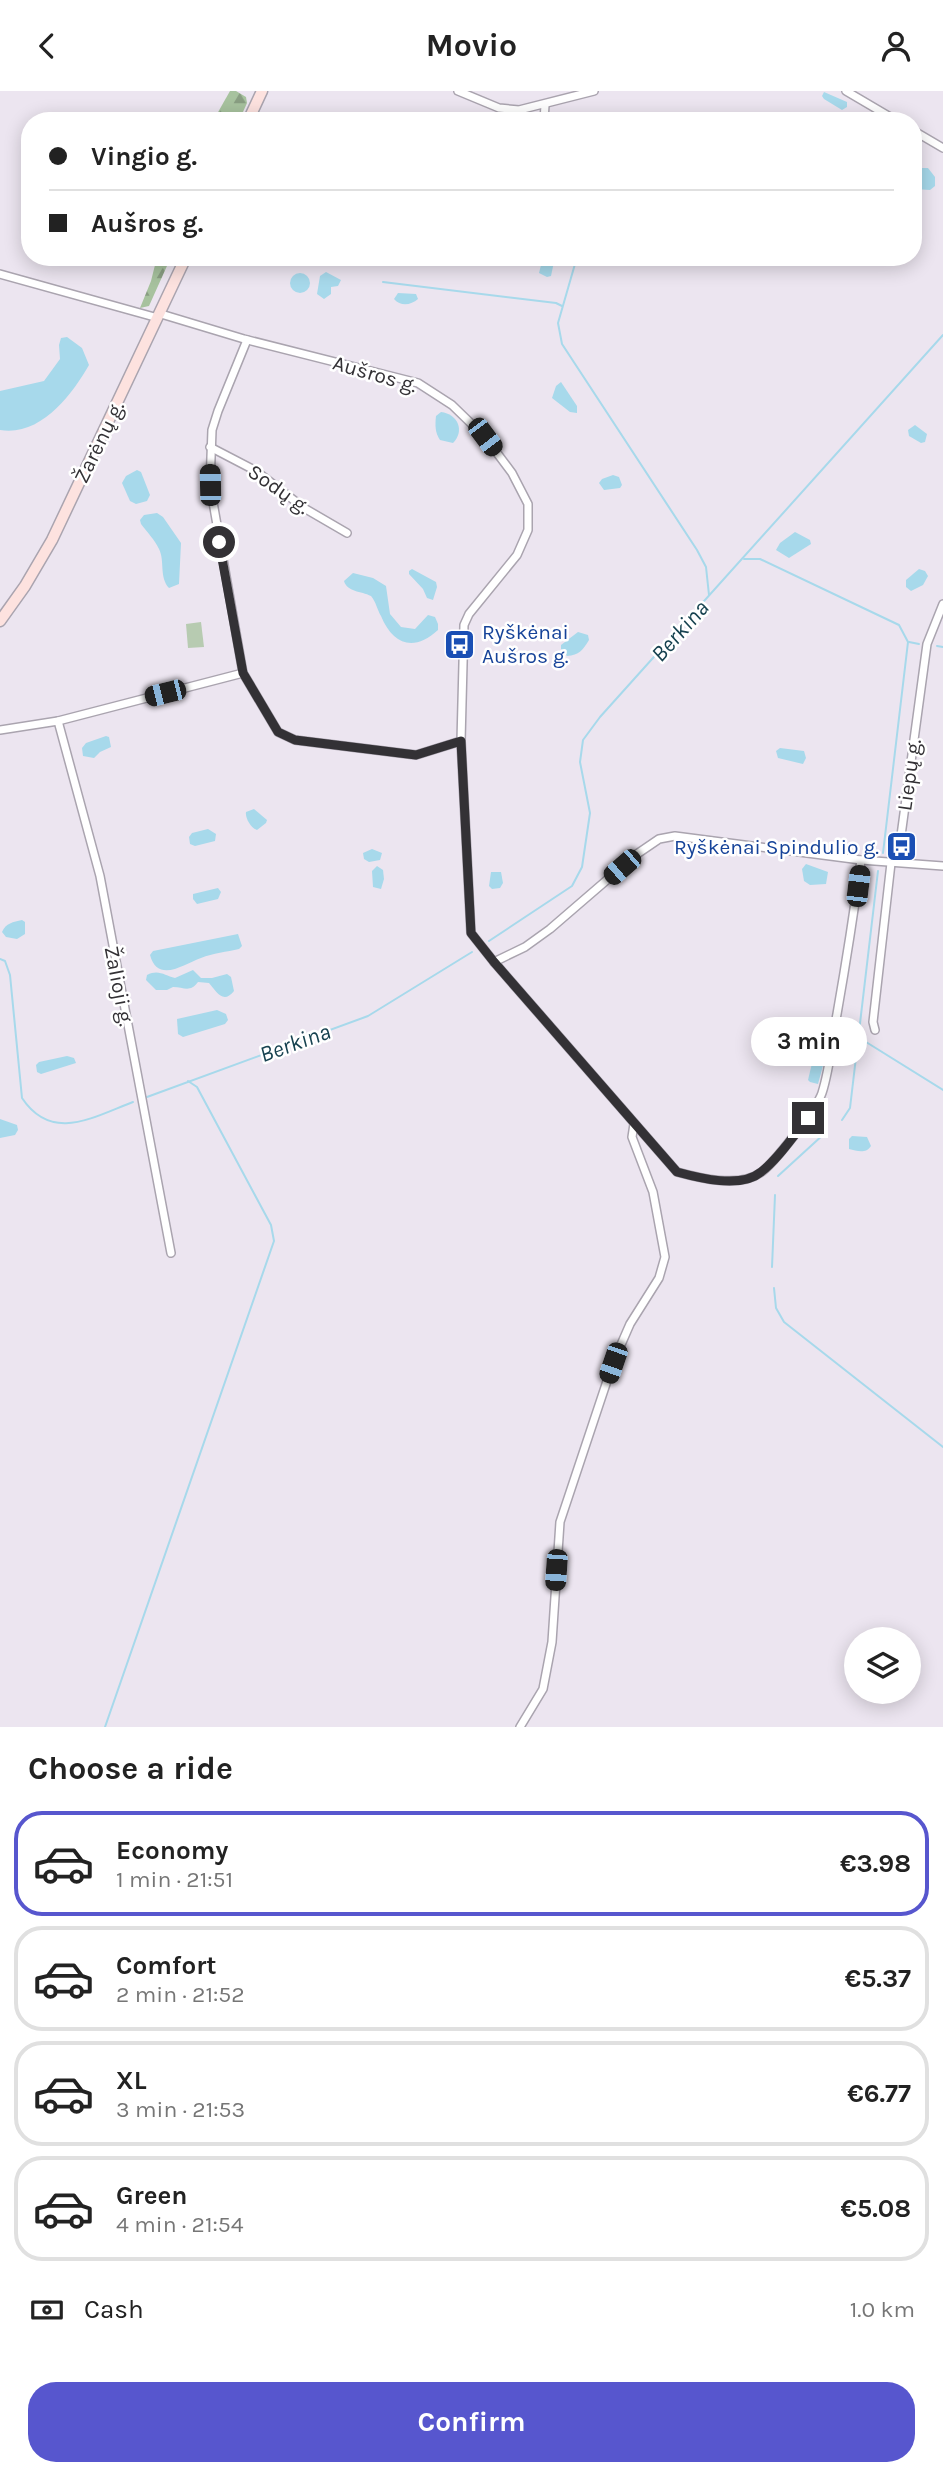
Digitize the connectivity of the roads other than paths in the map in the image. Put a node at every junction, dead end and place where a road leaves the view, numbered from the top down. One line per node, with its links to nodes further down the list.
1 (262, 91): 6 (main road)
2 (458, 91): 5 (street)
3 (594, 91): 5 (street)
4 (846, 91): 8 (street)
5 (545, 105): 7 (street)
6 (252, 112)
7 (545, 112)
8 (882, 112)
9 (922, 136): 10 (street)
10 (943, 148)
11 (182, 266): 13 (main road, Žarėnų g.)
12 (0, 274): 13 (street, Aušros g.)
13 (160, 316): 14 (street, Aušros g.); 18 (main road, Žarėnų g.)
14 (247, 340): 15 (street); 22 (street, Aušros g.)
15 (210, 447): 16 (street, Sodų g.); 19 (street)
16 (347, 533)
17 (943, 604): 24 (street, Liepų g.)
18 (0, 621)
19 (243, 673): 20 (street); 22 (street)
20 (58, 721): 21 (street); 29 (street, Žalioji g.)
21 (0, 730)
22 (461, 741): 26 (street, Aušros g.)
23 (861, 860): 24 (street); 26 (street); 28 (street, Aušros g.)
24 (891, 863): 25 (street); 27 (street, Liepų g.)
25 (943, 866)
26 (494, 962): 28 (street, Aušros g.)
27 (875, 1030)
28 (634, 1124): 30 (street)
29 (171, 1253)
30 (520, 1727)

